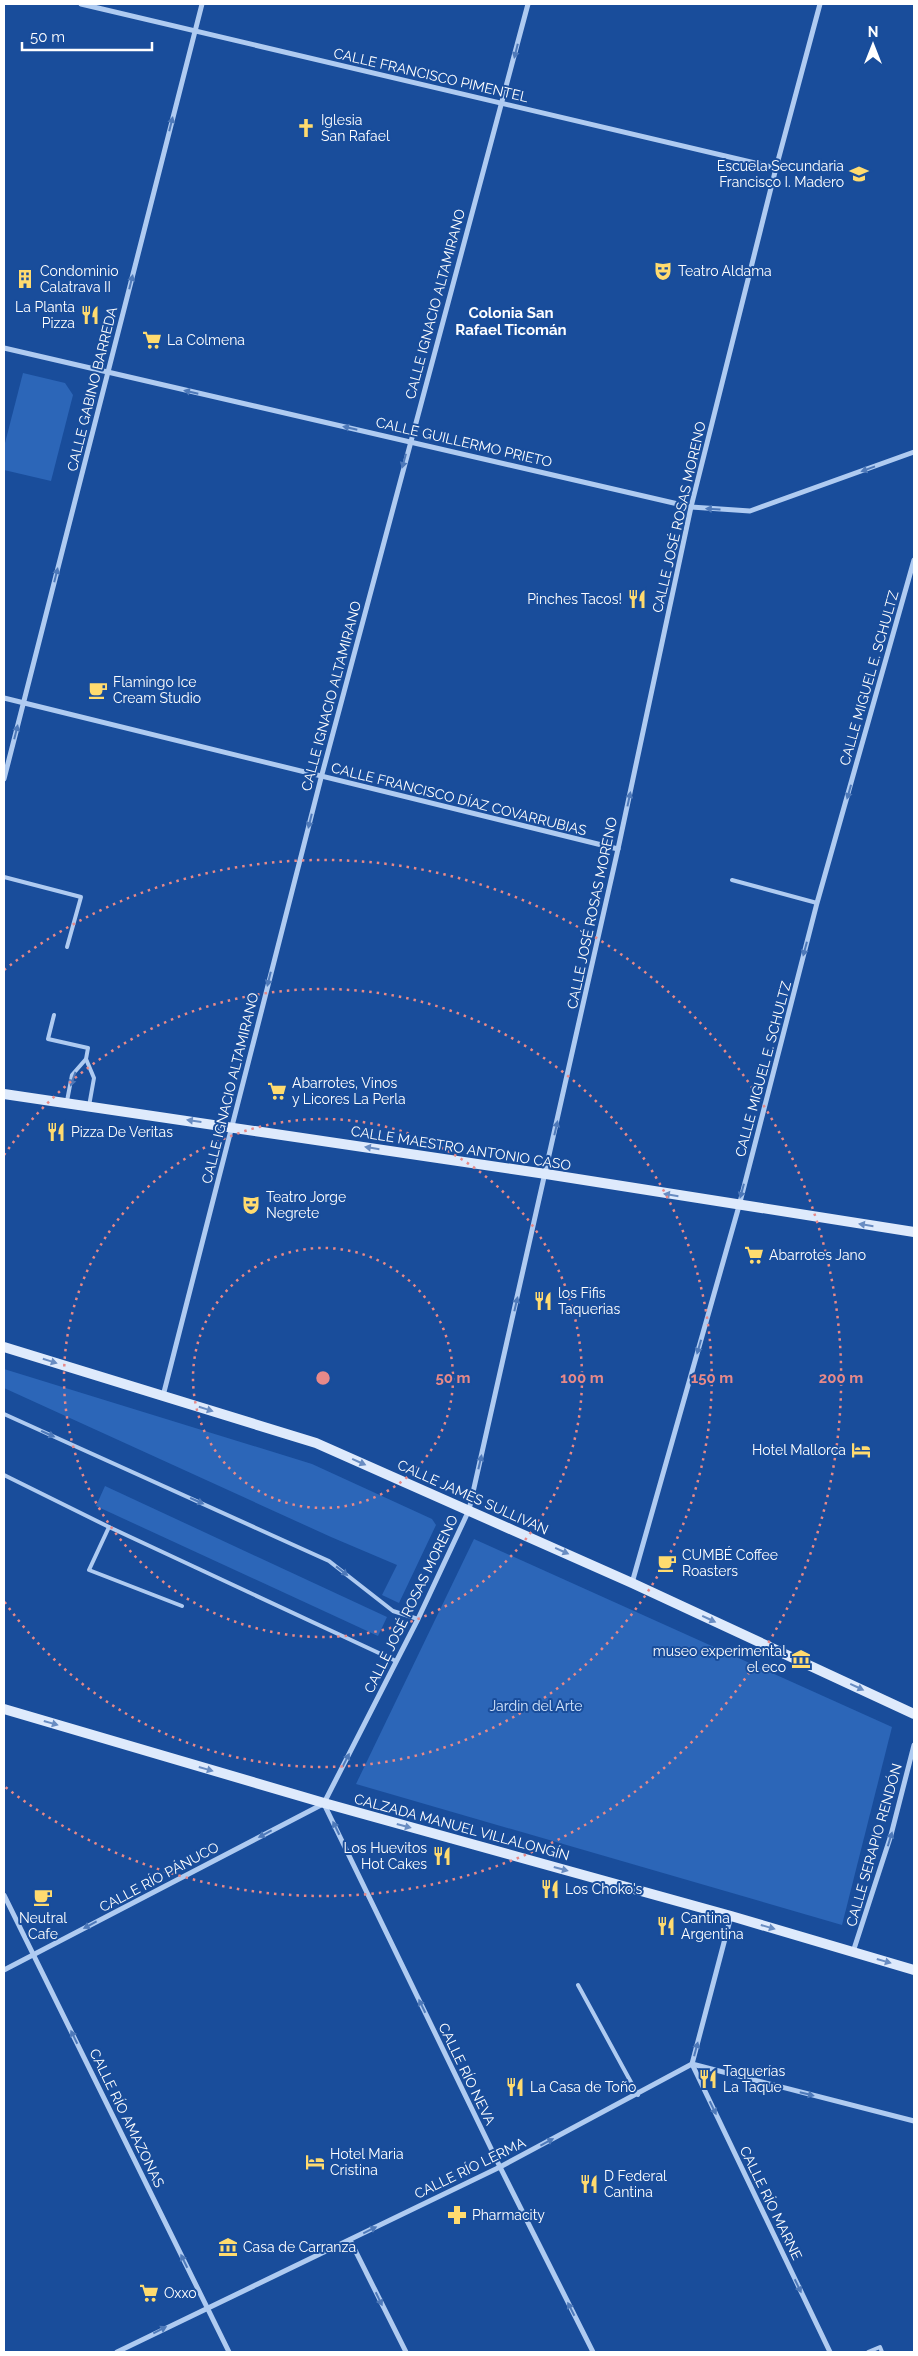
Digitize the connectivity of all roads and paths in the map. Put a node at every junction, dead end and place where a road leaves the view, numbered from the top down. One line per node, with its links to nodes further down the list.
1 (81, 4): 5 (street, CALLE FRANCISCO PIMENTEL)
2 (202, 4): 5 (street, CALLE GABINO BARREDA)
3 (528, 4): 6 (street, CALLE IGNACIO ALTAMIRANO, one-way to 6)
4 (820, 4): 7 (street, CALLE JOSÉ ROSAS MORENO)
5 (195, 31): 6 (street, CALLE FRANCISCO PIMENTEL); 9 (street, CALLE GABINO BARREDA, one-way to 5)
6 (502, 103): 7 (street, CALLE FRANCISCO PIMENTEL); 10 (street, CALLE IGNACIO ALTAMIRANO)
7 (776, 168): 12 (street, CALLE JOSÉ ROSAS MORENO)
8 (4, 348): 9 (street, CALLE GUILLERMO PRIETO)
9 (108, 372): 10 (street, CALLE GUILLERMO PRIETO, one-way to 9); 15 (street, CALLE GABINO BARREDA, one-way to 9)
10 (410, 441): 12 (street, CALLE GUILLERMO PRIETO); 16 (street, CALLE IGNACIO ALTAMIRANO, one-way to 16)
11 (914, 452): 12 (street, CALLE GUILLERMO PRIETO, one-way to 12)
12 (692, 507): 18 (street, CALLE JOSÉ ROSAS MORENO, one-way to 12)
13 (914, 560): 21 (street, CALLE MIGUEL E. SCHULTZ, one-way to 21)
14 (4, 698): 15 (street, CALLE FRANCISCO DÍAZ COVARRUBIAS)
15 (23, 703): 16 (street, CALLE FRANCISCO DÍAZ COVARRUBIAS); 17 (street, CALLE GABINO BARREDA, one-way to 15)
16 (321, 778): 18 (street, CALLE FRANCISCO DÍAZ COVARRUBIAS); 28 (street, CALLE IGNACIO ALTAMIRANO, one-way to 28)
17 (4, 780)
18 (618, 849): 29 (street, CALLE JOSÉ ROSAS MORENO, one-way to 18)
19 (4, 877): 22 (lane)
20 (732, 880): 21 (lane)
21 (817, 903): 30 (street, CALLE MIGUEL E. SCHULTZ, one-way to 30)
22 (67, 947)
23 (54, 1015): 24 (lane)
24 (86, 1059): 26 (lane, one-way to 26); 27 (lane)
25 (4, 1094): 26 (main road, CALLE MAESTRO ANTONIO CASO)
26 (66, 1102): 27 (main road, CALLE MAESTRO ANTONIO CASO)
27 (89, 1106): 28 (main road, CALLE MAESTRO ANTONIO CASO, one-way to 27)
28 (232, 1127): 29 (main road, CALLE MAESTRO ANTONIO CASO, one-way to 28); 33 (street, CALLE IGNACIO ALTAMIRANO)
29 (546, 1174): 30 (main road, CALLE MAESTRO ANTONIO CASO, one-way to 29); 36 (street, CALLE JOSÉ ROSAS MORENO, one-way to 29)
30 (738, 1206): 31 (main road, CALLE MAESTRO ANTONIO CASO, one-way to 30); 38 (street, CALLE MIGUEL E. SCHULTZ, one-way to 38)
31 (914, 1232)
32 (4, 1347): 33 (main road, CALLE JAMES SULLIVAN, one-way to 33)
33 (163, 1396): 36 (main road, CALLE JAMES SULLIVAN, one-way to 36)
34 (4, 1414): 40 (lane, one-way to 40)
35 (4, 1475): 37 (lane)
36 (469, 1510): 38 (main road, CALLE JAMES SULLIVAN, one-way to 38); 40 (street, CALLE JOSÉ ROSAS MORENO)
37 (109, 1527): 39 (lane); 41 (lane)
38 (632, 1583): 43 (main road, CALLE JAMES SULLIVAN, one-way to 43)
39 (182, 1606)
40 (418, 1620): 41 (street, CALLE JOSÉ ROSAS MORENO)
41 (396, 1661): 45 (street, CALLE JOSÉ ROSAS MORENO, one-way to 41)
42 (4, 1709): 45 (main road, CALZADA MANUEL VILLALONGÍN, one-way to 45)
43 (914, 1714)
44 (914, 1744): 48 (street, CALLE SERAPIO RENDÓN, one-way to 44)
45 (324, 1803): 47 (main road, CALZADA MANUEL VILLALONGÍN, one-way to 47); 49 (street, CALLE RÍO PÁNUCO, one-way to 49); 56 (street, CALLE RÍO NEVA, one-way to 45)
46 (4, 1895): 49 (street, CALLE RÍO AMAZONAS)
47 (732, 1916): 48 (main road, CALZADA MANUEL VILLALONGÍN, one-way to 48); 53 (street, one-way to 47)
48 (853, 1952): 51 (main road, CALZADA MANUEL VILLALONGÍN, one-way to 51)
49 (34, 1955): 50 (street, CALLE RÍO PÁNUCO); 58 (street, CALLE RÍO AMAZONAS, one-way to 49)
50 (4, 1970)
51 (914, 1970)
52 (578, 1985): 54 (lane)
53 (692, 2064): 54 (street, CALLE RÍO LERMA); 55 (street, one-way to 55); 63 (street, CALLE RÍO MARNE, one-way to 63)
54 (638, 2095): 56 (street, CALLE RÍO LERMA, one-way to 54)
55 (914, 2121)
56 (500, 2167): 57 (street, CALLE RÍO LERMA, one-way to 56); 62 (street, CALLE RÍO NEVA, one-way to 56)
57 (350, 2240): 58 (street, CALLE RÍO LERMA); 61 (street, one-way to 61)
58 (207, 2307): 59 (street, CALLE RÍO LERMA, one-way to 58); 60 (street, CALLE RÍO AMAZONAS)
59 (116, 2352)
60 (229, 2352)
61 (406, 2352)
62 (593, 2352)
63 (830, 2352)
64 (868, 2352): 65 (lane)
65 (882, 2352)

